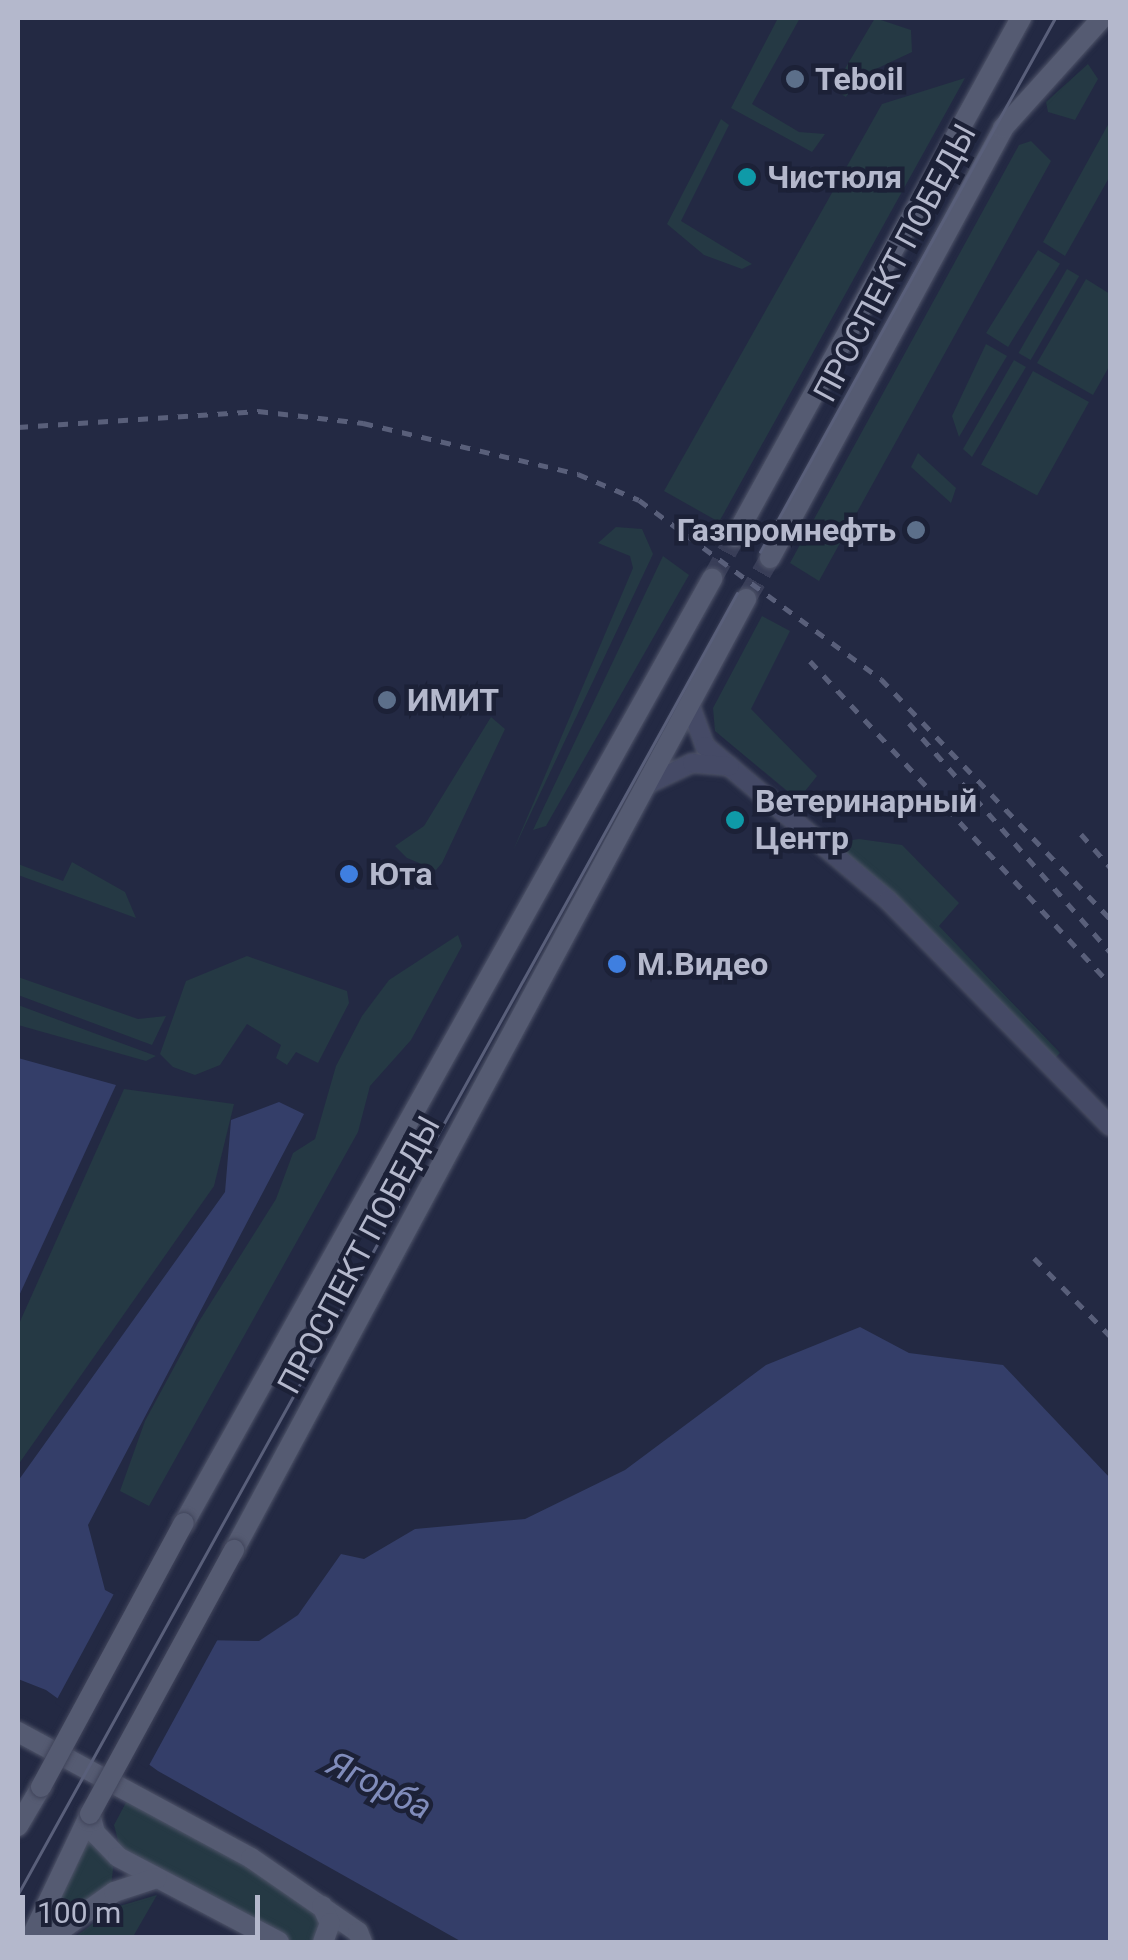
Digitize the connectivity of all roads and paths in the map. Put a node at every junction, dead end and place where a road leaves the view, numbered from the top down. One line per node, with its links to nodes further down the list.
1 (1021, 18): 3 (main road, ПРОСПЕКТ ПОБЕДЫ)
2 (1102, 18): 4 (main road, ПРОСПЕКТ ПОБЕДЫ)
3 (735, 537)
4 (770, 558)
5 (712, 578): 13 (main road, ПРОСПЕКТ ПОБЕДЫ, bridge)
6 (746, 599): 7 (main road, ПРОСПЕКТ ПОБЕДЫ)
7 (690, 704): 8 (main road); 9 (main road, ПРОСПЕКТ ПОБЕДЫ)
8 (730, 766): 9 (main road); 10 (main road)
9 (648, 784): 12 (main road, ПРОСПЕКТ ПОБЕДЫ, bridge)
10 (1110, 1126)
11 (18, 1732): 15 (main road)
12 (90, 1814): 14 (main road); 17 (main road, ПРОСПЕКТ ПОБЕДЫ)
13 (18, 1826)
14 (157, 1878): 18 (main road); 19 (main road)
15 (321, 1904): 16 (main road); 20 (main road)
16 (363, 1939)
17 (29, 1942)
18 (44, 1942)
19 (279, 1942)
20 (323, 1942)

